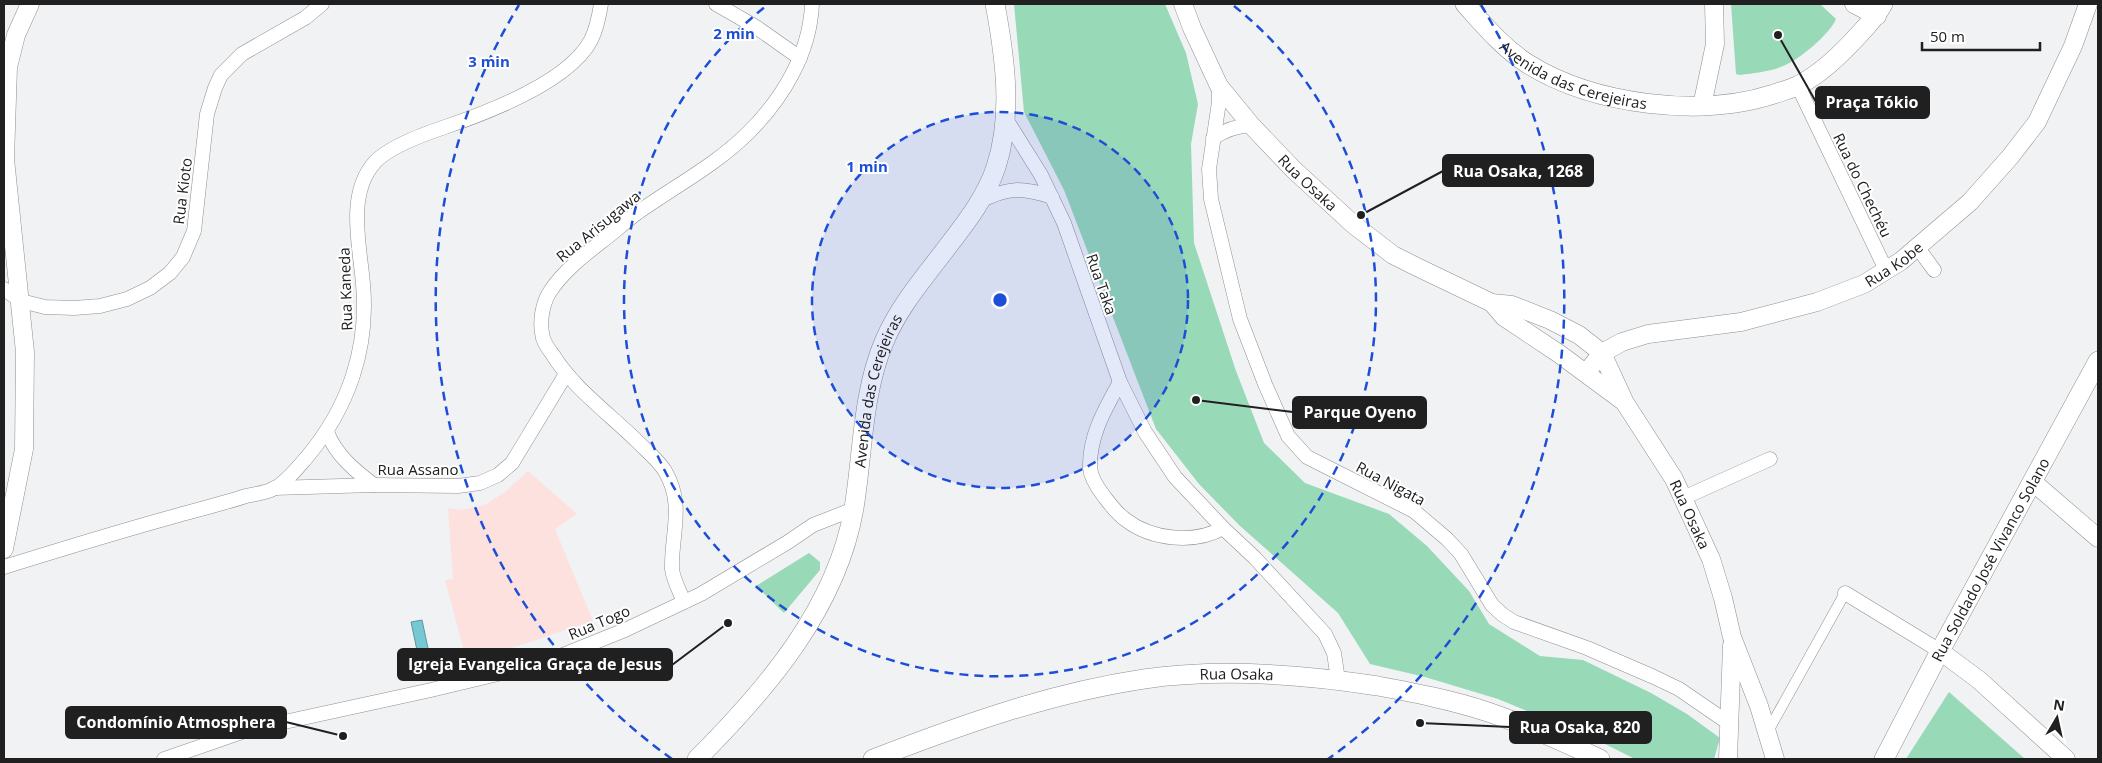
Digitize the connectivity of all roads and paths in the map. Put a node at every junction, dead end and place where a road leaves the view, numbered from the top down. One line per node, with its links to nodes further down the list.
1 (30, 4): 26 (street)
2 (322, 4): 26 (street, Rua Kioto)
3 (601, 4): 34 (street, Rua Kaneda)
4 (716, 4): 13 (street)
5 (812, 4): 13 (street, Rua Arisugawa)
6 (995, 4): 17 (main road, Avenida das Cerejeiras)
7 (1183, 4): 14 (street, Rua Osaka)
8 (1465, 4): 16 (main road, Avenida das Cerejeiras)
9 (1714, 4): 16 (street)
10 (1854, 4): 12 (street)
11 (2088, 4): 22 (street, Rua Kobe)
12 (1880, 10): 15 (main road, Avenida das Cerejeiras)
13 (800, 58): 31 (street, Rua Arisugawa)
14 (1219, 86): 18 (street, Rua Osaka); 19 (street, Rua Nigata)
15 (1798, 86): 16 (main road, Avenida das Cerejeiras); 23 (street, Rua do Chechéu)
16 (1702, 106)
17 (1006, 119): 20 (street, Rua Taka); 21 (main road, Avenida das Cerejeiras)
18 (1251, 125): 19 (street); 27 (street, Rua Osaka)
19 (1213, 138): 50 (street, Rua Nigata)
20 (1052, 197): 21 (street); 32 (street, Rua Taka)
21 (979, 202): 40 (main road, Avenida das Cerejeiras)
22 (1918, 248): 23 (street, Rua Kobe); 24 (street)
23 (1886, 270): 28 (street, Rua Kobe)
24 (1934, 270)
25 (4, 289): 26 (street)
26 (21, 301): 43 (street)
27 (1492, 303): 28 (street, Rua Osaka); 30 (street, Rua Osaka)
28 (1602, 354): 30 (street, Rua Kobe); 33 (street, Rua Osaka)
29 (2098, 361): 36 (main road, Rua Soldado José Vivanco Solano)
30 (1586, 372): 33 (street, Rua Osaka)
31 (566, 374): 37 (street, Rua Assano); 46 (street, Rua Arisugawa)
32 (1120, 382): 41 (street, Rua Taka); 41 (street)
33 (1625, 403): 39 (street, Rua Osaka)
34 (327, 432): 37 (street); 38 (street, Rua Kaneda)
35 (1770, 459): 39 (street)
36 (2033, 482): 42 (street); 48 (main road, Rua Soldado José Vivanco Solano)
37 (374, 485): 38 (street, Rua Assano)
38 (274, 488): 44 (street, Rua Kaneda)
39 (1683, 498): 47 (street, Rua Osaka)
40 (854, 509): 46 (street, Rua Togo); 53 (main road, Avenida das Cerejeiras)
41 (1223, 528): 49 (street, Rua Taka)
42 (2098, 538)
43 (4, 549)
44 (4, 567)
45 (1845, 593): 48 (street); 51 (street)
46 (684, 602): 52 (street, Rua Togo)
47 (1732, 637): 50 (street, Rua Osaka); 51 (street, Rua Osaka)
48 (1940, 652): 58 (main road, Rua Soldado José Vivanco Solano); 59 (street)
49 (1338, 680): 54 (main road, Rua Osaka); 55 (main road, Rua Osaka)
50 (1730, 724): 56 (street, Rua Osaka)
51 (1767, 733): 57 (street, Rua Osaka)
52 (164, 759)
53 (697, 759)
54 (873, 759)
55 (1600, 759)
56 (1728, 759)
57 (1775, 759)
58 (1884, 759)
59 (2066, 759)

